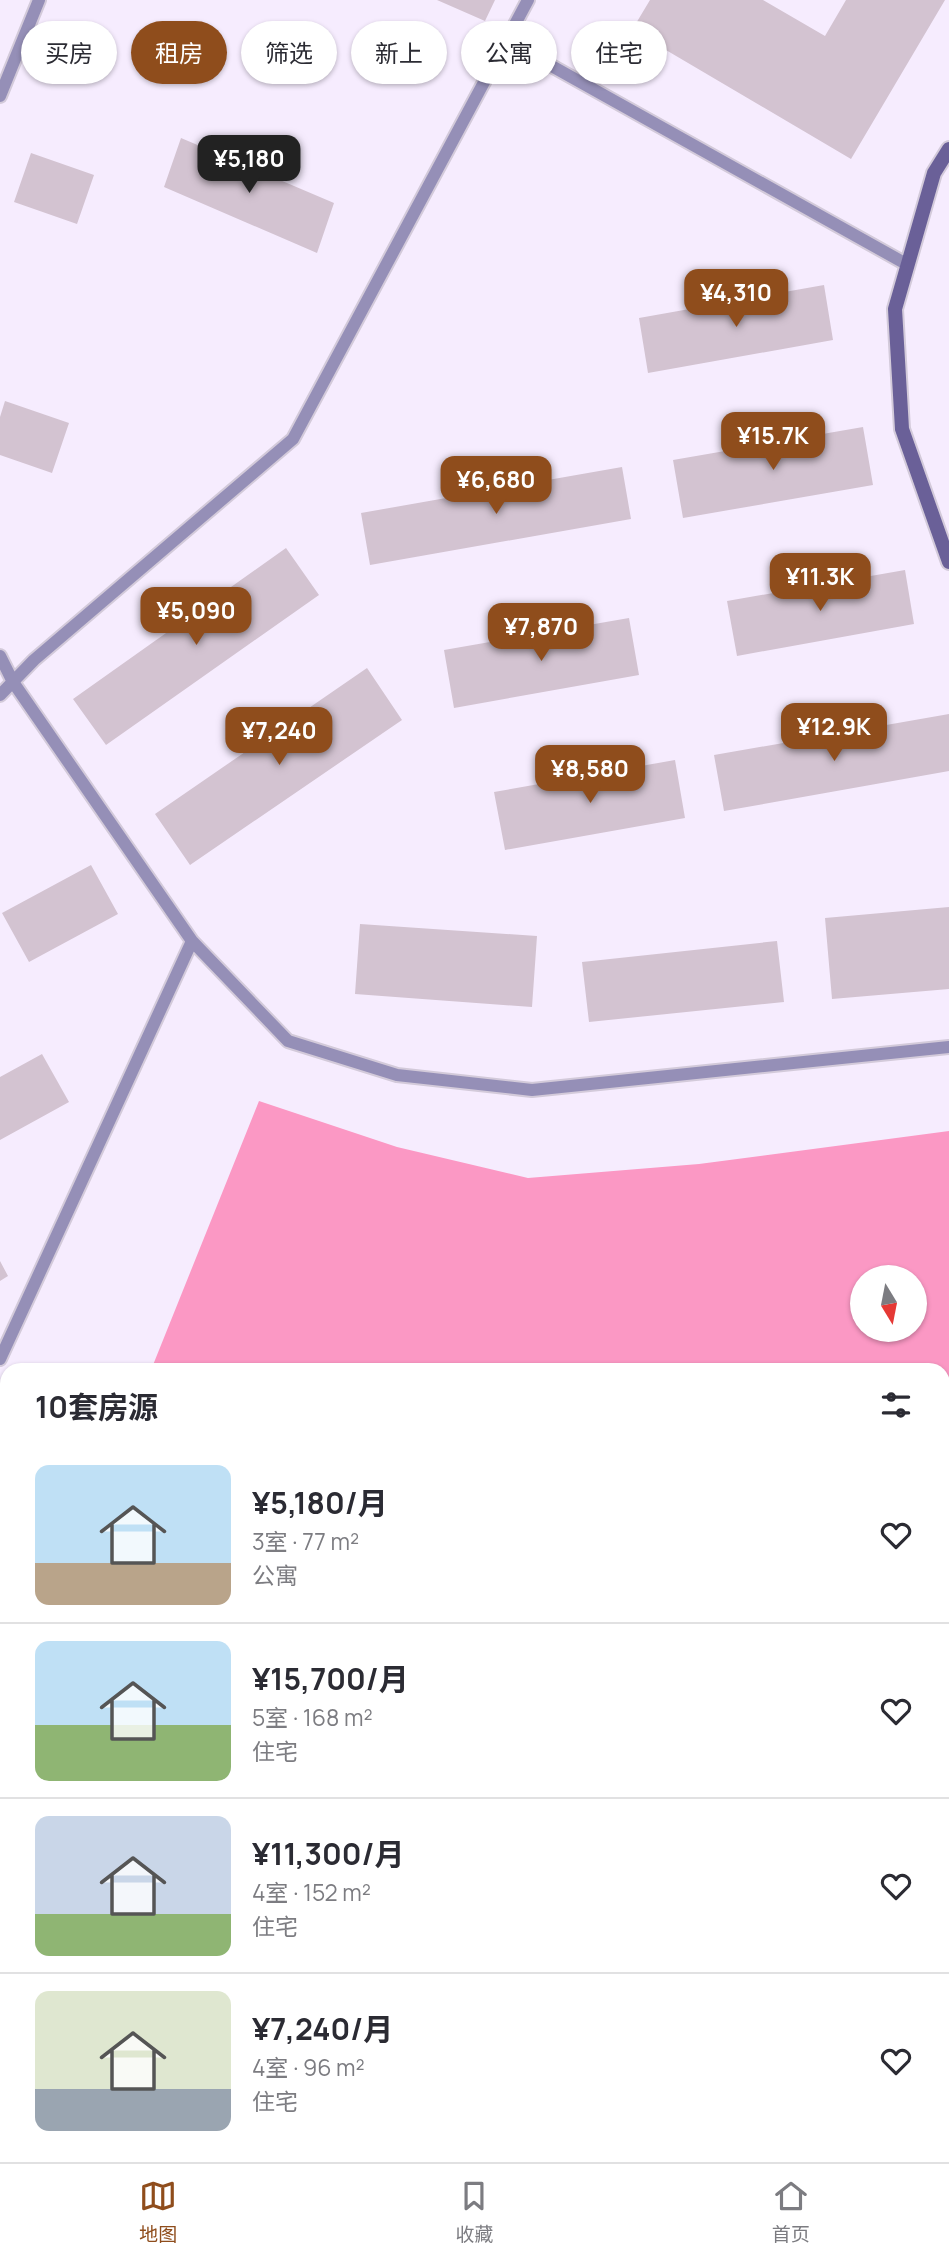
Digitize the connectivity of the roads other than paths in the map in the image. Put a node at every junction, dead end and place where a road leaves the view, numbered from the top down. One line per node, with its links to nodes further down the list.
1 (39, 0): 6 (lane)
2 (528, 0): 3 (lane)
3 (516, 21)
4 (557, 69): 8 (lane)
5 (482, 84): 11 (lane)
6 (0, 96)
7 (949, 149): 8 (street)
8 (908, 265): 9 (street)
9 (949, 562)
10 (0, 656): 11 (lane)
11 (13, 682): 12 (lane); 13 (lane)
12 (0, 695)
13 (192, 941): 14 (lane); 15 (lane)
14 (949, 1047)
15 (0, 1359)

